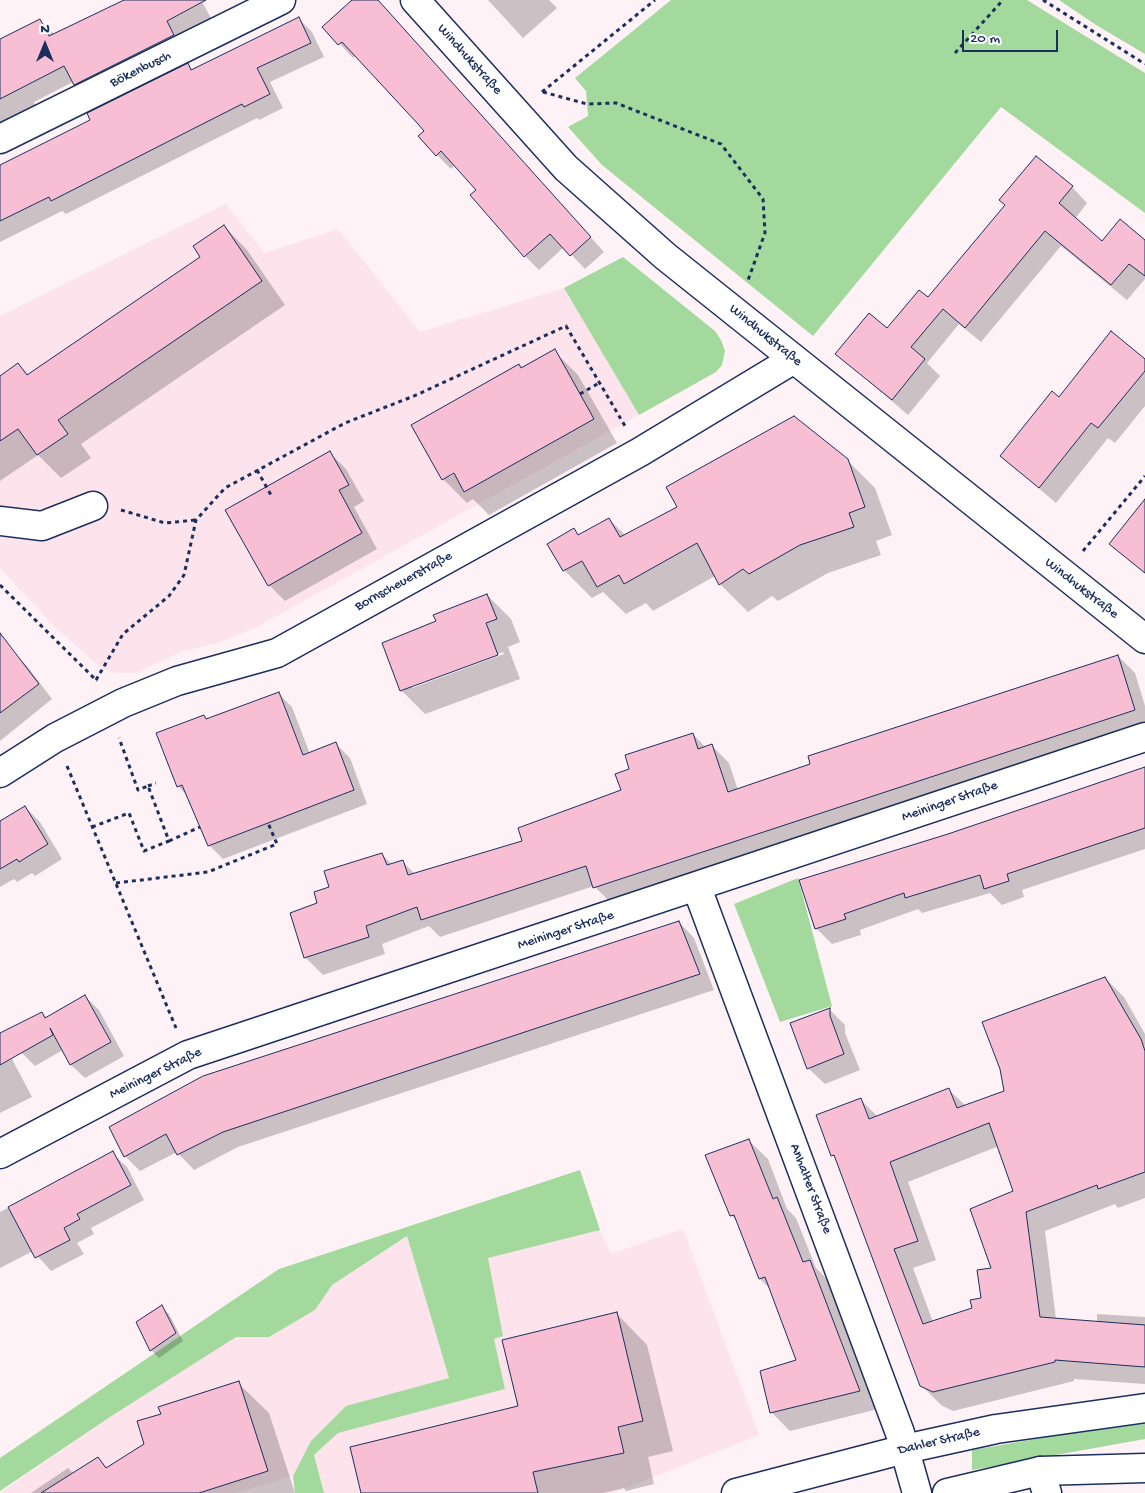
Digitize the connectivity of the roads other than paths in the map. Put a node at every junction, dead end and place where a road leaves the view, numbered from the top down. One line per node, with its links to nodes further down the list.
1 (282, 0): 3 (street, Bökenbusch)
2 (415, 0): 4 (street, Windhukstraße)
3 (0, 139)
4 (794, 360): 7 (street, Windhukstraße); 9 (street, Bornscheuerstraße)
5 (93, 506): 6 (street)
6 (0, 521)
7 (1145, 639)
8 (1145, 737): 10 (street, Meininger Straße)
9 (0, 773)
10 (697, 888): 11 (street, Meininger Straße); 13 (street, Anhalter Straße)
11 (0, 1154)
12 (1145, 1408): 13 (street, Dahler Straße)
13 (905, 1449): 16 (street, Dahler Straße); 17 (street, Anhalter Straße)
14 (1145, 1468): 15 (street)
15 (1044, 1482): 18 (street)
16 (736, 1493)
17 (917, 1493)
18 (947, 1493)

